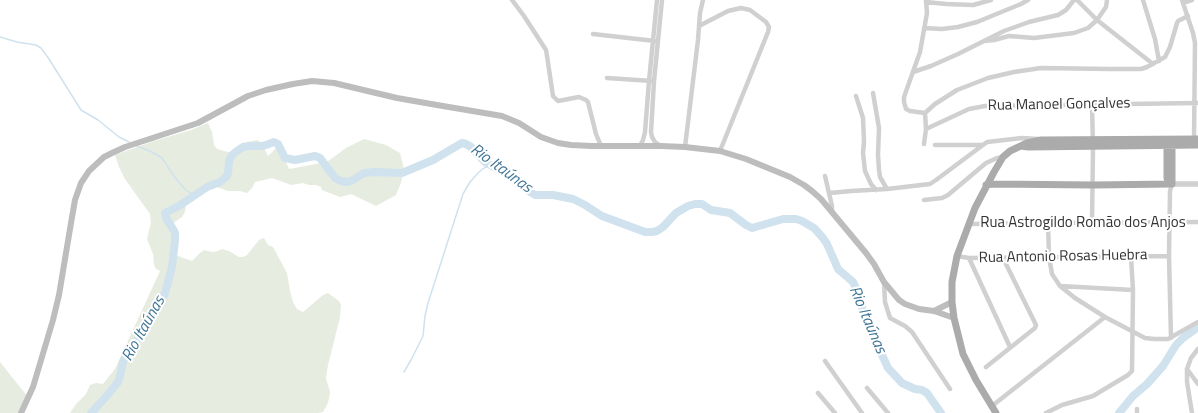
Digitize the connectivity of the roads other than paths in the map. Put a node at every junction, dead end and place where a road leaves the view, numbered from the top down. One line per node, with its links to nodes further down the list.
1 (512, 0): 33 (street)
2 (652, 0): 3 (street)
3 (659, 0): 19 (street)
4 (702, 0): 16 (street)
5 (991, 0): 12 (street)
6 (1028, 0): 17 (street)
7 (1074, 0): 20 (street)
8 (1077, 0): 15 (street)
9 (1107, 0): 15 (street)
10 (1144, 0): 22 (street)
11 (1192, 0): 13 (street)
12 (926, 1): 17 (street)
13 (1183, 1): 14 (street)
14 (1188, 16): 21 (street); 22 (street)
15 (1097, 20): 20 (street); 23 (street)
16 (699, 26): 45 (street); 46 (street)
17 (924, 28): 24 (street)
18 (593, 34): 19 (street)
19 (655, 41): 26 (street)
20 (982, 41): 24 (street)
21 (1197, 57): 29 (street)
22 (1159, 60): 23 (street)
23 (1154, 64): 31 (street)
24 (913, 72): 31 (street)
25 (607, 78): 26 (street)
26 (651, 81): 43 (street); 44 (street)
27 (873, 93): 54 (street)
28 (856, 96): 55 (street)
29 (1196, 103): 30 (street, Rua Manoel Gonçalves); 34 (street)
30 (1092, 104): 32 (street, Rua Manoel Gonçalves); 36 (street)
31 (925, 113): 32 (street)
32 (926, 129): 38 (street)
33 (596, 134): 41 (street); 42 (street)
34 (1196, 142): 37 (main road)
35 (1041, 143): 36 (main road); 40 (street); 47 (main road)
36 (1093, 143): 37 (main road); 52 (street)
37 (1170, 143): 53 (main road)
38 (924, 144)
39 (935, 144): 40 (street)
40 (982, 145): 54 (street)
41 (592, 146): 42 (main road); 91 (main road)
42 (601, 146): 43 (main road)
43 (640, 146): 44 (main road)
44 (661, 146): 45 (main road)
45 (686, 147): 46 (main road)
46 (720, 151): 59 (main road)
47 (1003, 157): 50 (main road); 58 (street)
48 (825, 176): 56 (street)
49 (1198, 184): 53 (street)
50 (986, 185): 51 (main road); 57 (main road)
51 (1002, 185): 52 (main road); 57 (main road)
52 (1093, 185): 53 (main road); 62 (street)
53 (1170, 186): 63 (street)
54 (887, 189): 55 (street)
55 (876, 190): 56 (street)
56 (830, 193): 59 (street)
57 (979, 199): 64 (main road)
58 (924, 200)
59 (832, 213): 71 (main road)
60 (1198, 222): 63 (street, Rua Astrogildo Romão dos Anjos)
61 (1048, 223): 62 (street, Rua Astrogildo Romão dos Anjos); 64 (street, Rua Astrogildo Romão dos Anjos); 67 (street)
62 (1092, 223): 63 (street, Rua Astrogildo Romão dos Anjos)
63 (1170, 223): 66 (street)
64 (968, 224): 65 (main road)
65 (957, 256): 69 (street, Rua Antonio Rosas Huebra); 74 (main road)
66 (1169, 256): 68 (street, Rua Antonio Rosas Huebra); 80 (street)
67 (1049, 257): 68 (street, Rua Antonio Rosas Huebra); 70 (street, Rua Antonio Rosas Huebra); 72 (street)
68 (1131, 257): 73 (street)
69 (969, 258): 70 (street, Rua Antonio Rosas Huebra); 81 (street)
70 (1004, 258): 81 (street)
71 (884, 282): 75 (main road); 88 (street)
72 (1060, 286): 73 (street); 76 (street)
73 (1133, 290): 79 (street)
74 (952, 302): 75 (main road); 77 (main road)
75 (934, 311): 77 (main road)
76 (1105, 317): 79 (street); 90 (street)
77 (954, 318): 90 (main road)
78 (1198, 322): 80 (street)
79 (1132, 330): 80 (street); 96 (street)
80 (1171, 338)
81 (1010, 347): 84 (street)
82 (1198, 350): 85 (street)
83 (825, 361): 93 (street)
84 (986, 367)
85 (1187, 369): 86 (street); 97 (street)
86 (1198, 384)
87 (867, 388): 94 (street)
88 (950, 389)
89 (818, 393): 92 (street)
90 (992, 406): 95 (main road)
91 (21, 413)
92 (835, 413)
93 (862, 413)
94 (888, 413)
95 (996, 413)
96 (1046, 413)
97 (1192, 413)

